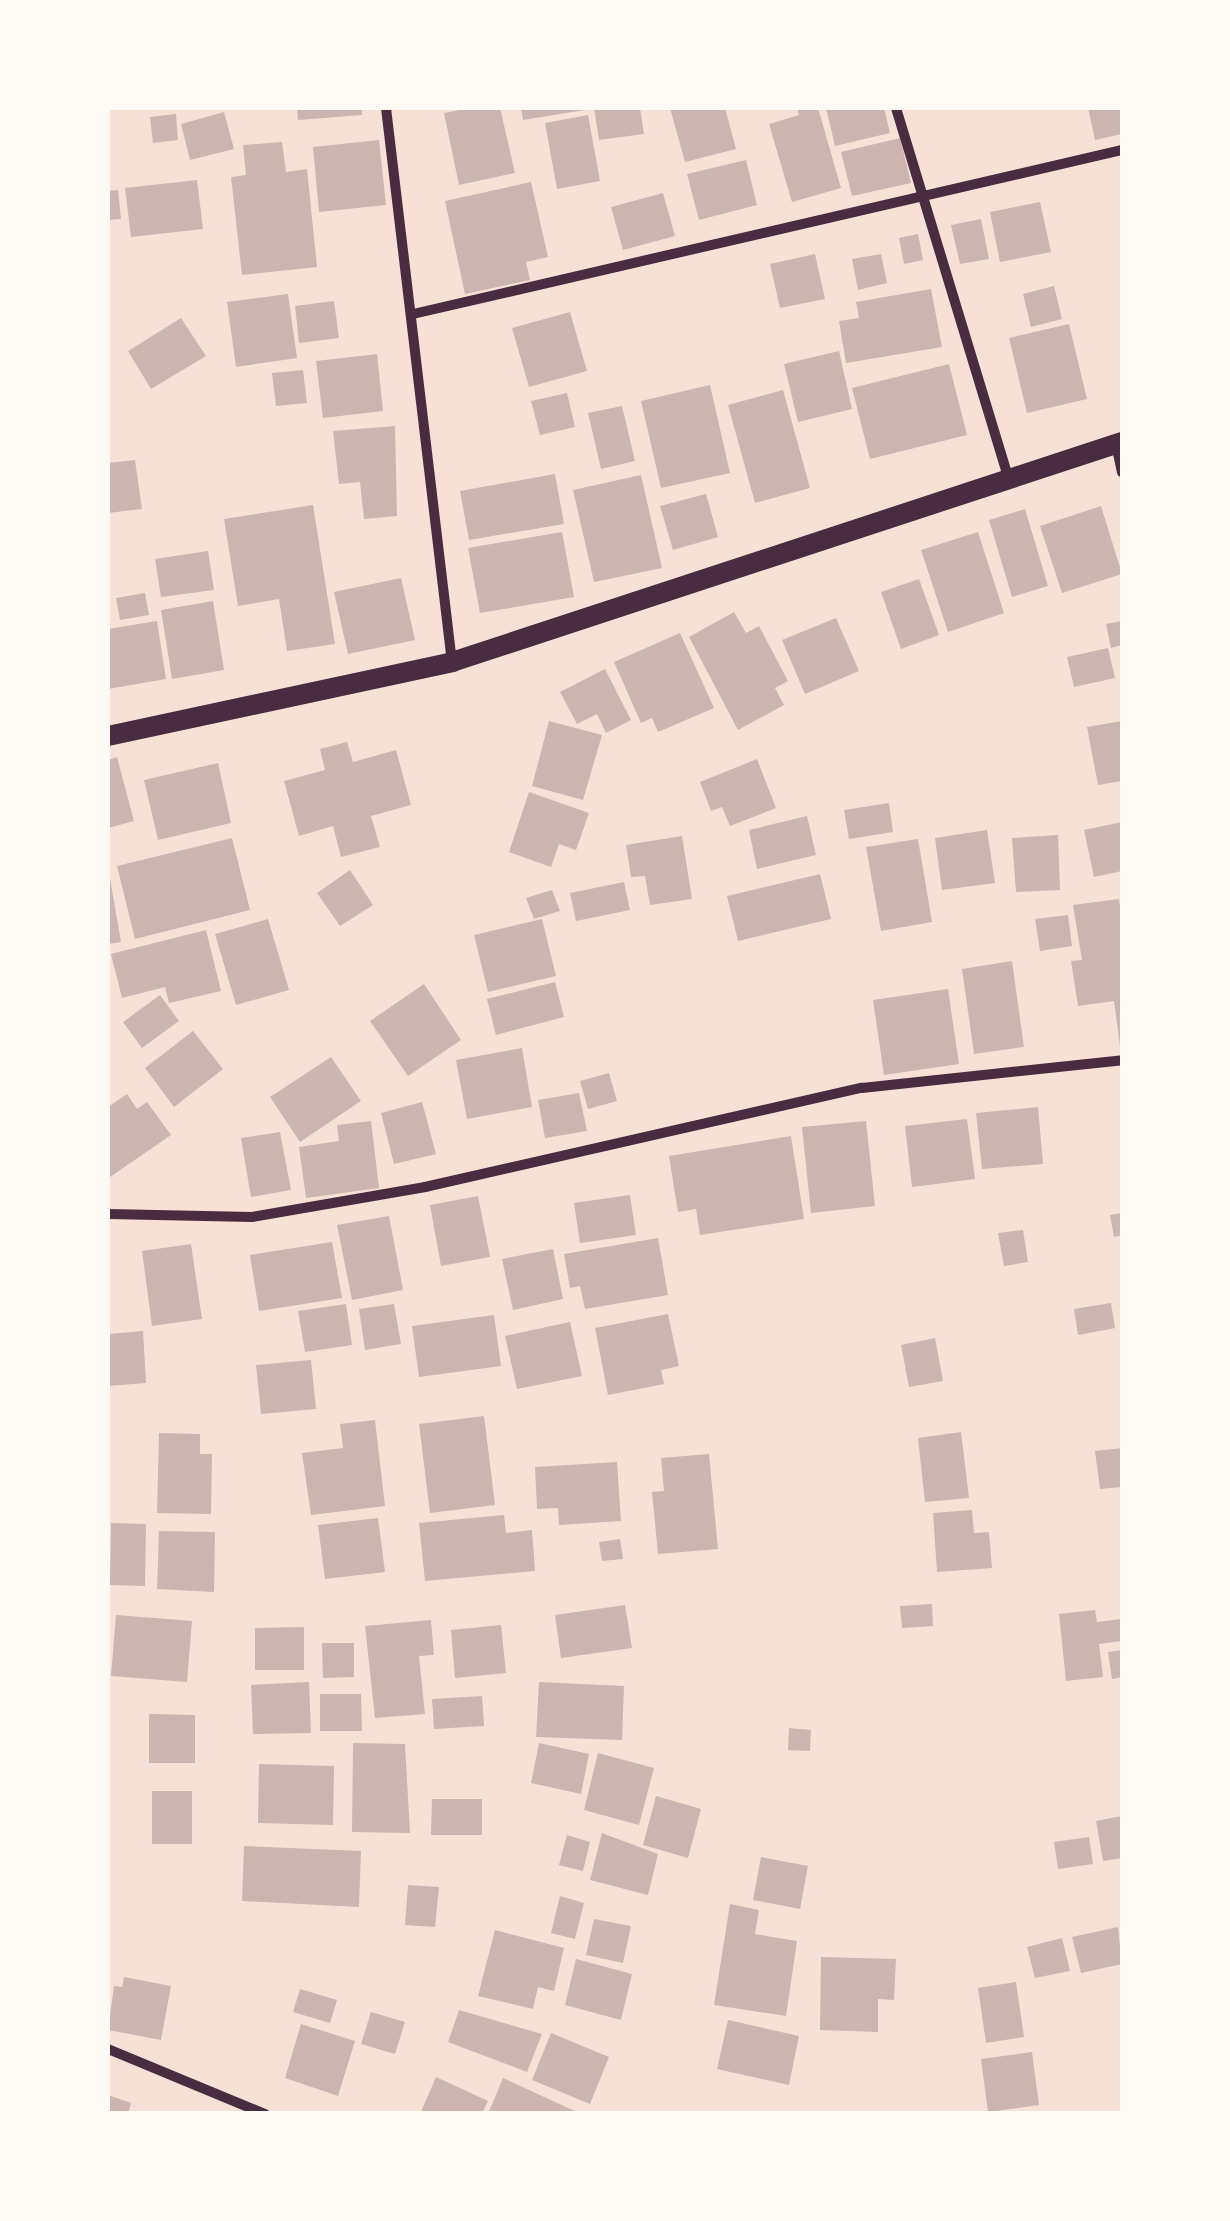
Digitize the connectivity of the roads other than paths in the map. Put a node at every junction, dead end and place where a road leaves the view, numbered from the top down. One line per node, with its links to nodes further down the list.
1 (386, 108): 5 (street)
2 (896, 108): 4 (street)
3 (1122, 150): 4 (street)
4 (922, 198): 5 (street); 8 (street)
5 (413, 314): 9 (street)
6 (1119, 443): 7 (street); 8 (main road)
7 (1122, 472)
8 (1008, 479): 9 (main road)
9 (452, 662): 10 (main road)
10 (108, 736)
11 (1122, 1060): 12 (street)
12 (108, 1214)
13 (108, 2050): 14 (street)
14 (266, 2114)

